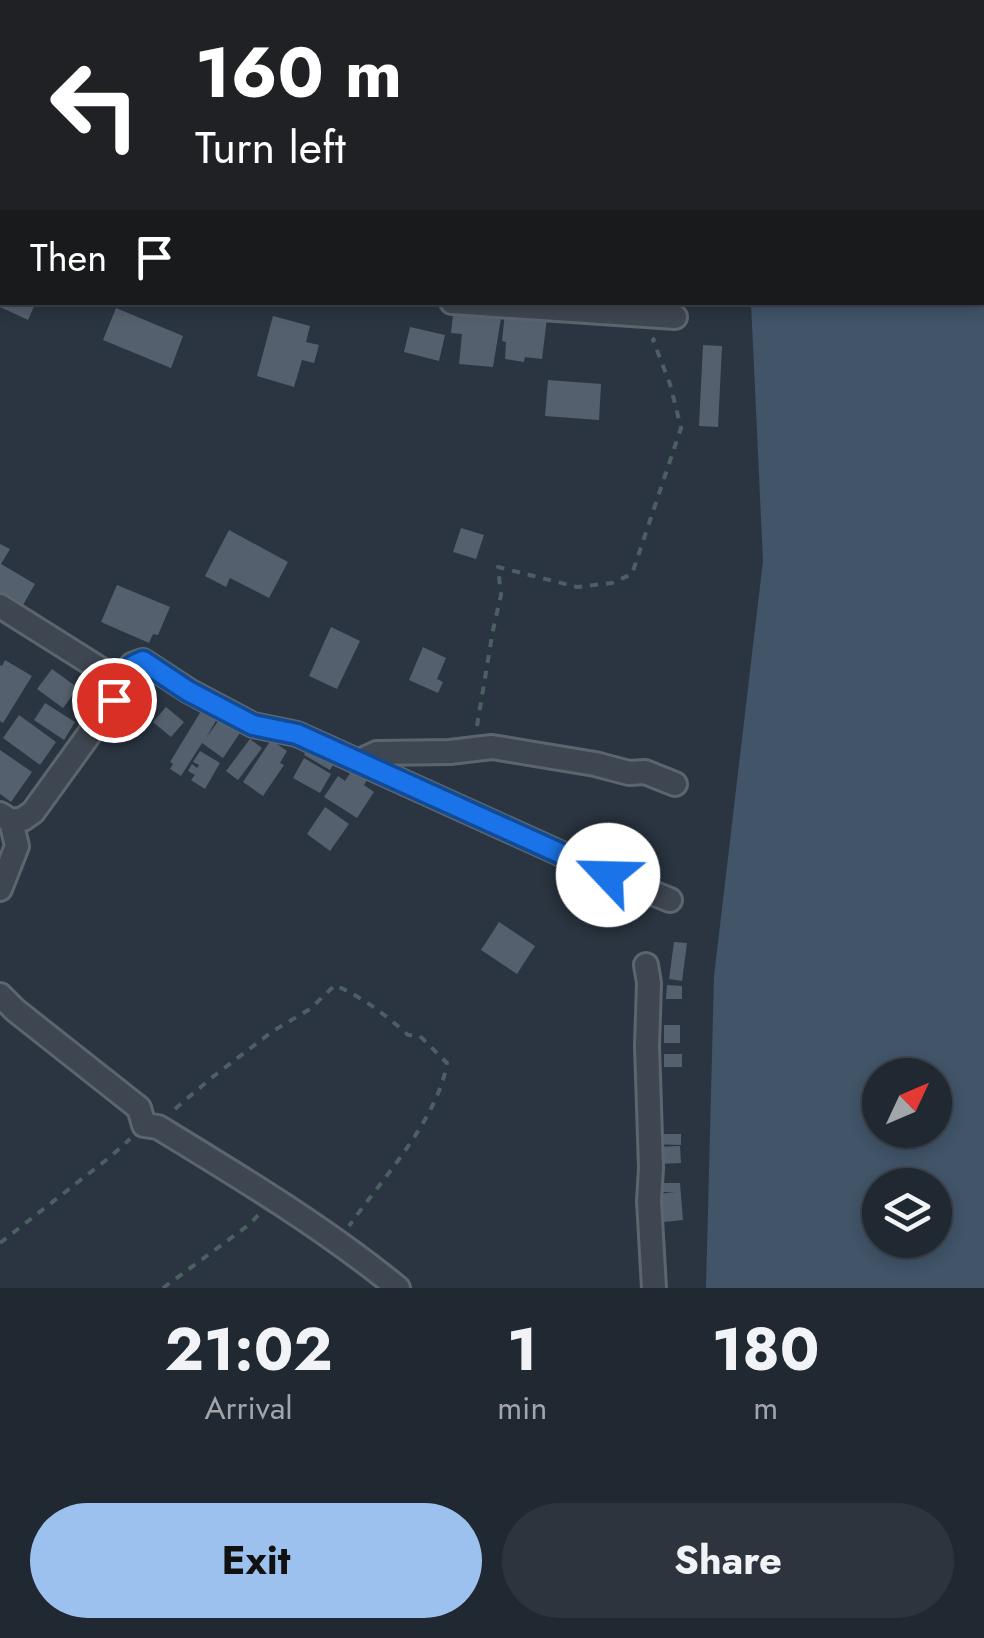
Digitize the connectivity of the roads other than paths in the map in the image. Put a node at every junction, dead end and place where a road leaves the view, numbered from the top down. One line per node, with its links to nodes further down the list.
1 (497, 305): 2 (street)
2 (675, 317)
3 (0, 606): 4 (street)
4 (116, 684): 5 (street); 7 (street)
5 (358, 762): 6 (street); 9 (street)
6 (675, 784)
7 (6, 818): 8 (street)
8 (0, 890)
9 (670, 900)
10 (646, 965): 13 (street)
11 (0, 995): 12 (street)
12 (398, 1288)
13 (654, 1288)

